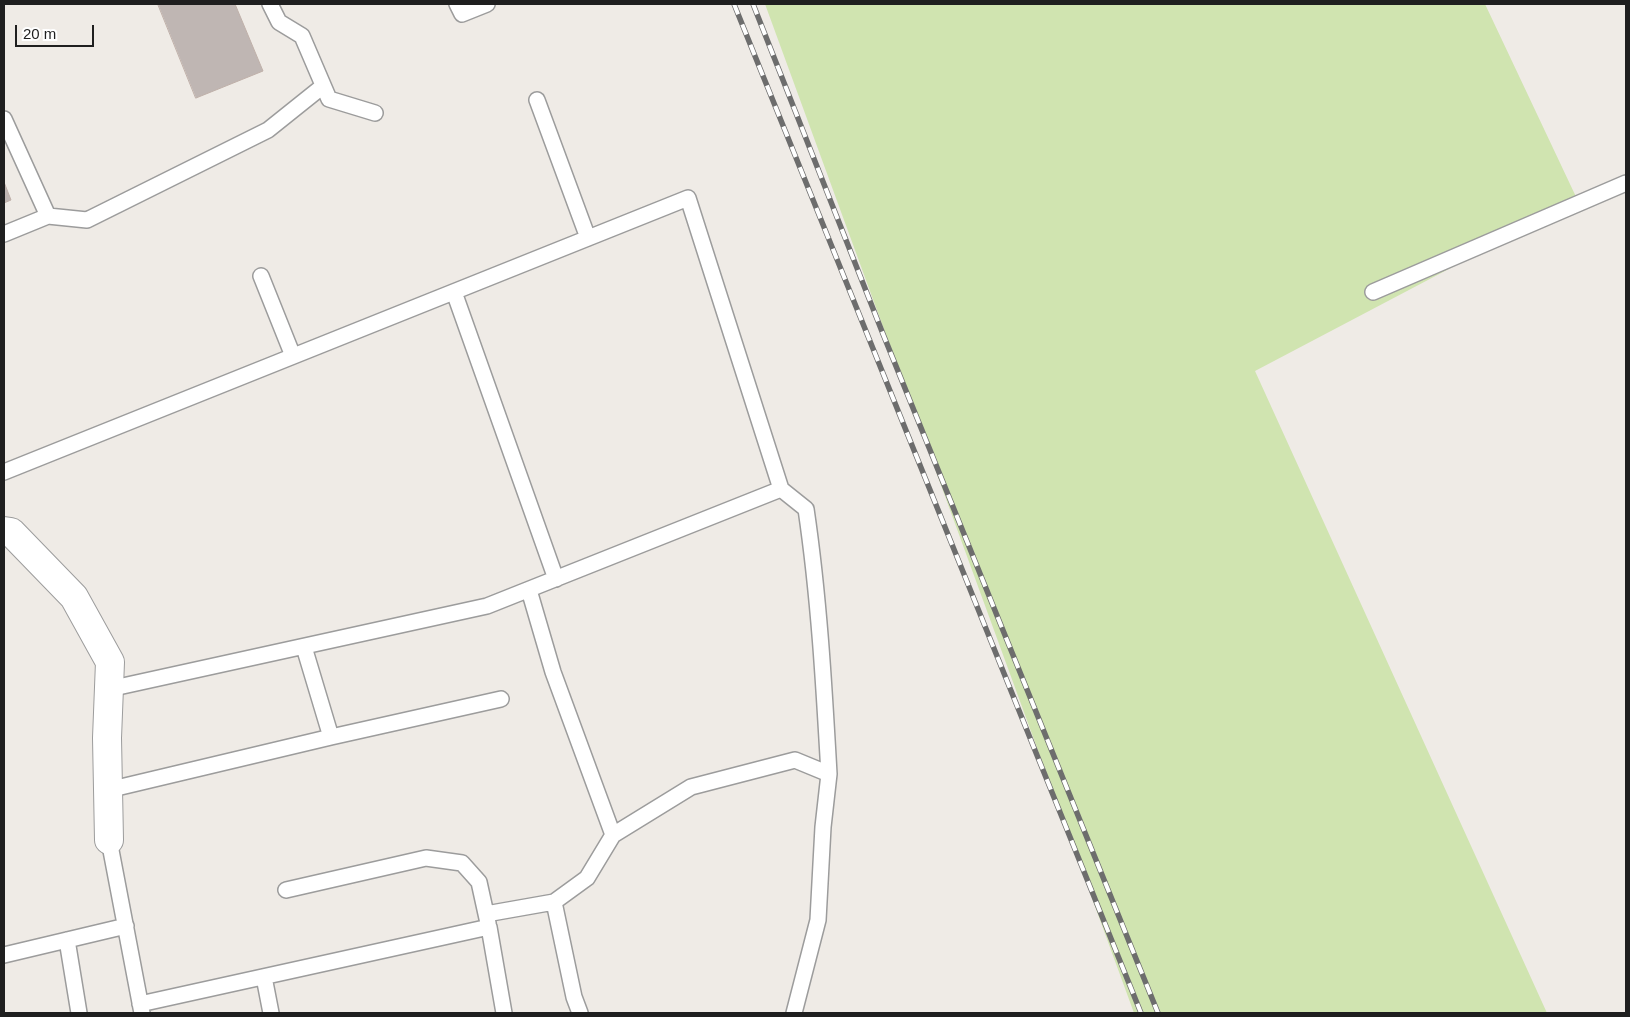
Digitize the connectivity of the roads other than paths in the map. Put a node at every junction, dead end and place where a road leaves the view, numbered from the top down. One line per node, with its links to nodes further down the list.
1 (270, 4): 4 (lane)
2 (457, 4): 3 (lane)
3 (487, 4)
4 (323, 86): 6 (lane); 9 (lane)
5 (537, 100): 11 (lane)
6 (375, 113)
7 (4, 120): 9 (lane)
8 (1626, 183): 14 (lane)
9 (48, 216): 10 (lane)
10 (4, 234)
11 (588, 238): 13 (lane); 17 (lane)
12 (261, 276): 15 (lane)
13 (454, 292): 15 (lane); 19 (lane)
14 (1374, 292)
15 (293, 356): 16 (lane)
16 (4, 472)
17 (781, 489): 19 (lane); 25 (lane)
18 (4, 531): 22 (street)
19 (556, 579): 20 (lane)
20 (530, 590): 21 (lane); 27 (lane)
21 (304, 647): 22 (lane); 24 (lane)
22 (109, 689): 26 (street)
23 (501, 700): 24 (lane)
24 (331, 737): 26 (lane)
25 (829, 774): 27 (lane); 41 (lane)
26 (108, 790): 28 (street)
27 (613, 835): 30 (lane)
28 (109, 840): 32 (lane)
29 (286, 890): 31 (lane)
30 (554, 902): 31 (lane); 40 (lane)
31 (488, 921): 35 (lane); 39 (lane)
32 (126, 926): 33 (lane); 36 (lane)
33 (67, 940): 34 (lane); 37 (lane)
34 (4, 955)
35 (264, 977): 36 (lane); 38 (lane)
36 (141, 1009)
37 (79, 1013)
38 (271, 1013)
39 (504, 1013)
40 (580, 1013)
41 (794, 1013)

